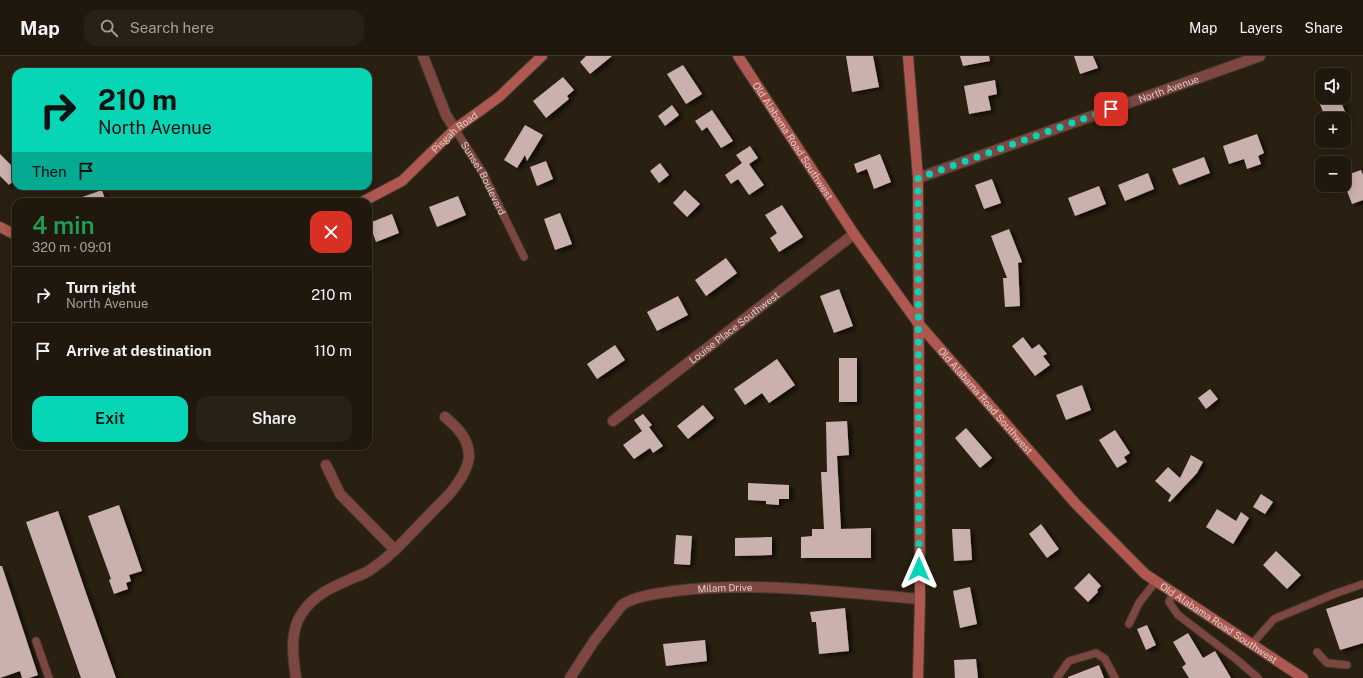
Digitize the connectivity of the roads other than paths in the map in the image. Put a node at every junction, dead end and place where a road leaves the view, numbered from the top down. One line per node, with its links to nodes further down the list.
1 (423, 56): 6 (street, Sunset Boulevard)
2 (542, 56): 6 (street, Pisgah Road)
3 (738, 56): 11 (street, Old Alabama Road Southwest)
4 (908, 56): 7 (street)
5 (1260, 56): 7 (street, North Avenue)
6 (455, 129): 8 (street, Pisgah Road); 12 (lane, Sunset Boulevard)
7 (918, 178): 13 (street)
8 (370, 198)
9 (0, 228): 10 (street)
10 (12, 233)
11 (854, 234): 13 (street, Old Alabama Road Southwest); 15 (street, Louise Place Southwest)
12 (524, 257)
13 (918, 323): 18 (street, Old Alabama Road Southwest); 21 (street)
14 (445, 417): 17 (street)
15 (613, 421)
16 (326, 465): 17 (street)
17 (395, 550): 28 (street)
18 (1156, 581): 20 (street, Old Alabama Road Southwest); 22 (lane)
19 (1363, 584): 24 (lane)
20 (1173, 592): 24 (street, Old Alabama Road Southwest); 33 (lane)
21 (920, 599): 29 (street, Milam Drive); 30 (street)
22 (1128, 624)
23 (36, 641): 27 (lane)
24 (1252, 644): 34 (street, Old Alabama Road Southwest)
25 (1316, 652): 26 (lane)
26 (1347, 665)
27 (48, 678)
28 (296, 678)
29 (570, 678)
30 (918, 678)
31 (1058, 678): 32 (lane)
32 (1115, 678)
33 (1258, 678)
34 (1303, 678)

